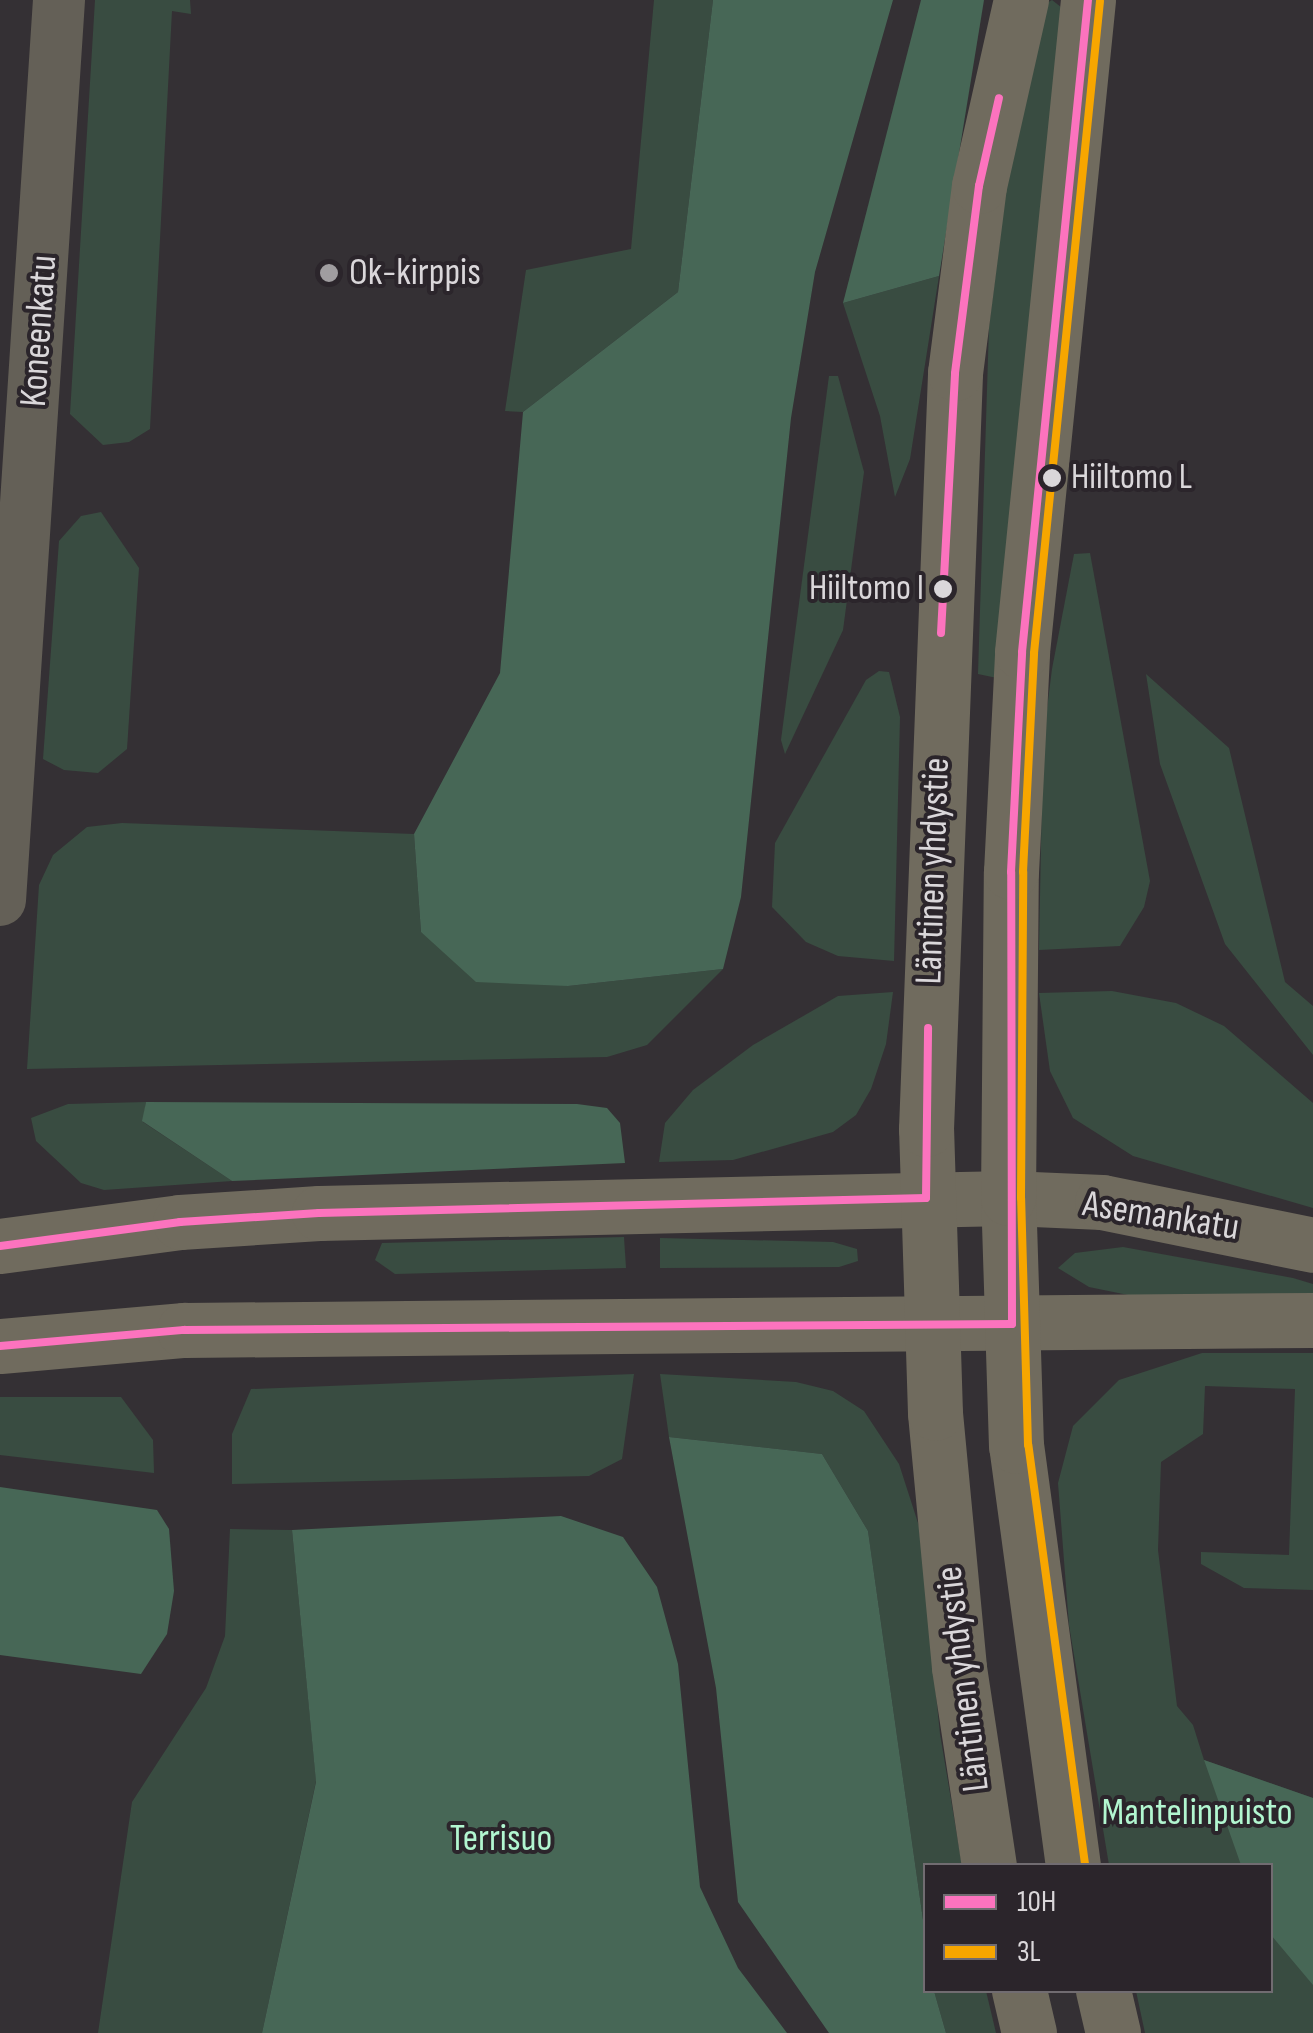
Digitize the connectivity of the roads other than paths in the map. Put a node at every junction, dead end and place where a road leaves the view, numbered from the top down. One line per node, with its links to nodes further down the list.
1 (59, 0): 4 (street, Koneenkatu)
2 (1021, 0): 5 (main road, Läntinen yhdystie)
3 (1088, 0): 6 (main road, Läntinen yhdystie)
4 (0, 900)
5 (926, 1198): 6 (main road, Asemankatu); 8 (main road, Asemankatu); 11 (main road, Läntinen yhdystie)
6 (1008, 1198): 7 (main road, Asemankatu); 10 (main road, Läntinen yhdystie)
7 (1313, 1245)
8 (0, 1246)
9 (1313, 1320): 10 (main road)
10 (1012, 1324): 11 (main road); 14 (main road, Läntinen yhdystie)
11 (931, 1326): 12 (main road); 13 (main road, Läntinen yhdystie)
12 (0, 1346)
13 (989, 1863)
14 (1073, 1863)
15 (1020, 1993): 17 (main road)
16 (1104, 1993): 18 (main road)
17 (1029, 2033)
18 (1113, 2033)

